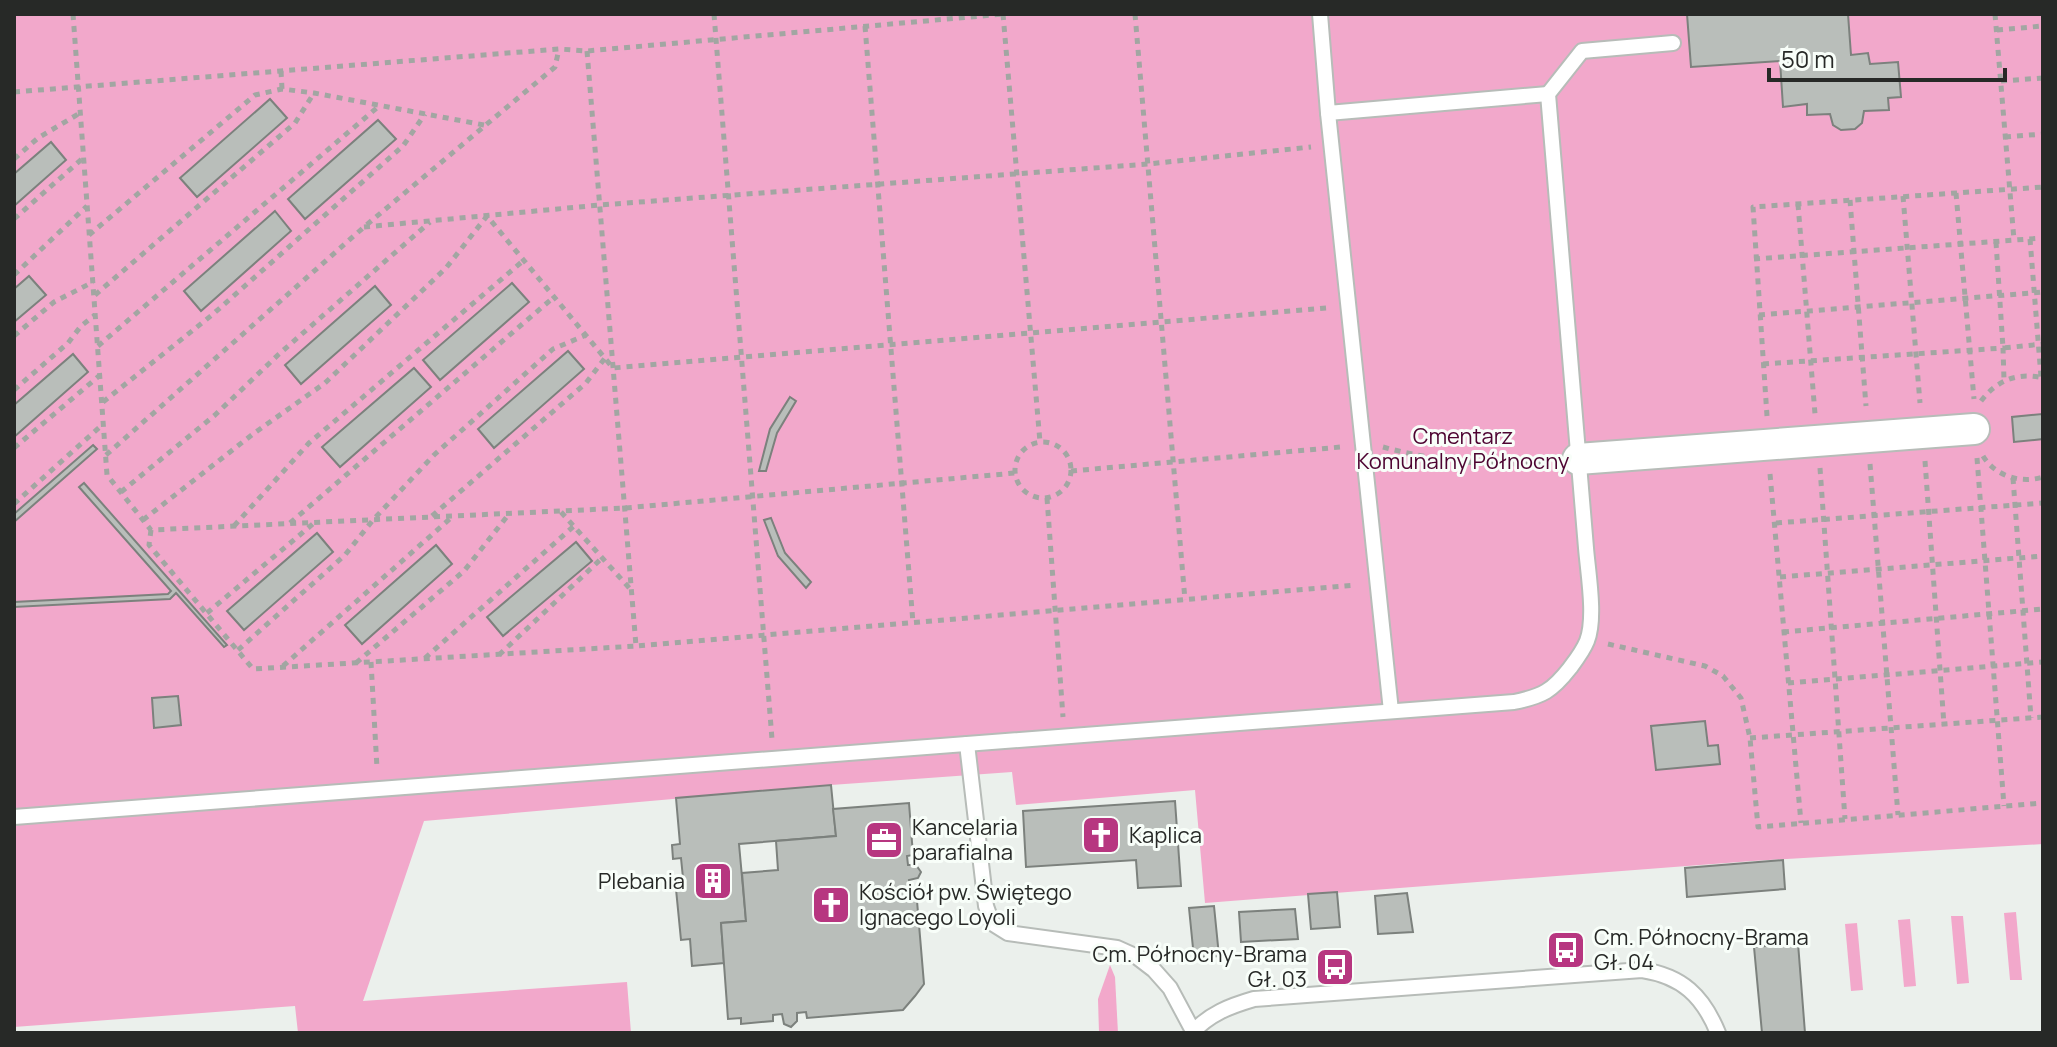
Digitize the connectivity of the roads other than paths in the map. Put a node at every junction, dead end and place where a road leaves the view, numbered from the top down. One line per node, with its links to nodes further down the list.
1 (1320, 14): 4 (lane)
2 (1673, 43): 3 (lane)
3 (1548, 94): 4 (lane); 6 (lane)
4 (1328, 113): 7 (lane)
5 (1975, 431): 6 (street)
6 (1578, 459): 7 (lane)
7 (1391, 711): 8 (lane)
8 (967, 744): 9 (lane); 10 (lane)
9 (14, 817)
10 (1192, 1032): 11 (lane)
11 (1718, 1033)

